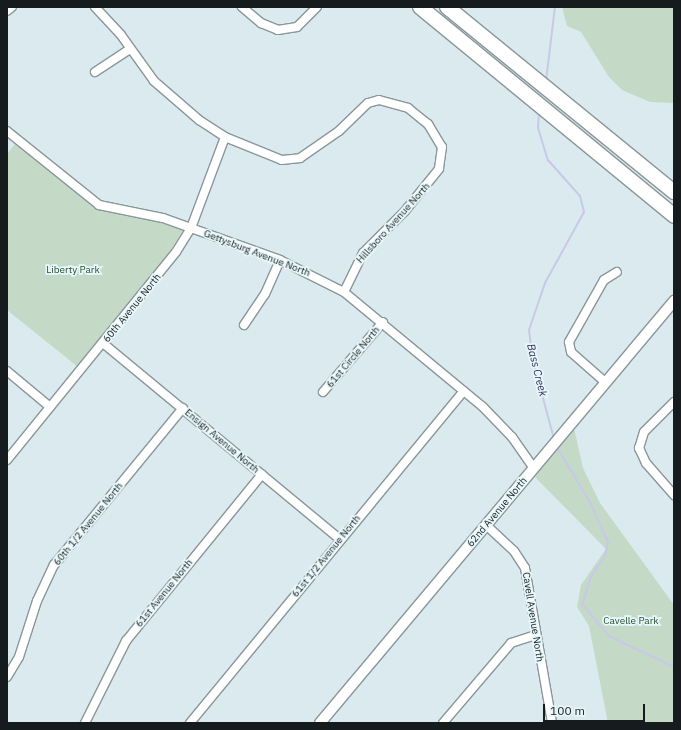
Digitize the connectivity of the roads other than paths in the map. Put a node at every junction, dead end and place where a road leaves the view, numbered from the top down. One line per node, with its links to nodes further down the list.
1 (12, 7): 7 (street)
2 (95, 7): 8 (street, Hillsboro Avenue North)
3 (242, 7): 4 (street)
4 (317, 7)
5 (420, 7): 13 (highway)
6 (447, 7): 12 (highway)
7 (7, 11)
8 (130, 49): 9 (street); 11 (street, Hillsboro Avenue North)
9 (95, 72)
10 (7, 131): 14 (street, Gettysburg Avenue North)
11 (225, 137): 14 (street, 60th Avenue North); 17 (street, Hillsboro Avenue North)
12 (674, 192)
13 (674, 216)
14 (191, 228): 15 (street, Gettysburg Avenue North); 21 (street, 60th Avenue North)
15 (280, 260): 17 (street, Gettysburg Avenue North); 20 (street)
16 (617, 272): 23 (street)
17 (344, 292): 19 (street, Gettysburg Avenue North)
18 (674, 301): 23 (street, 62nd Avenue North)
19 (382, 322): 24 (street, Gettysburg Avenue North); 25 (street, 61st Circle North)
20 (244, 325)
21 (104, 344): 27 (street, 60th Avenue North); 28 (street, Ensign Avenue North)
22 (7, 371): 27 (street)
23 (605, 382): 30 (street, 62nd Avenue North)
24 (464, 391): 30 (street, Gettysburg Avenue North); 34 (street, 61st 1/2 Avenue North)
25 (323, 392)
26 (674, 402): 32 (street)
27 (50, 407): 29 (street, 60th Avenue North)
28 (183, 408): 31 (street, Ensign Avenue North); 36 (street, 60th 1/2 Avenue North)
29 (7, 460)
30 (534, 468): 33 (street, 62nd Avenue North)
31 (262, 474): 34 (street, Ensign Avenue North); 37 (street, 61st Avenue North)
32 (674, 495)
33 (486, 525): 35 (street, Cavell Avenue North); 39 (street, 62nd Avenue North)
34 (340, 539): 38 (street, 61st 1/2 Avenue North)
35 (535, 635): 40 (street); 41 (street, Cavell Avenue North)
36 (7, 676)
37 (85, 723)
38 (190, 723)
39 (320, 723)
40 (443, 723)
41 (552, 723)

